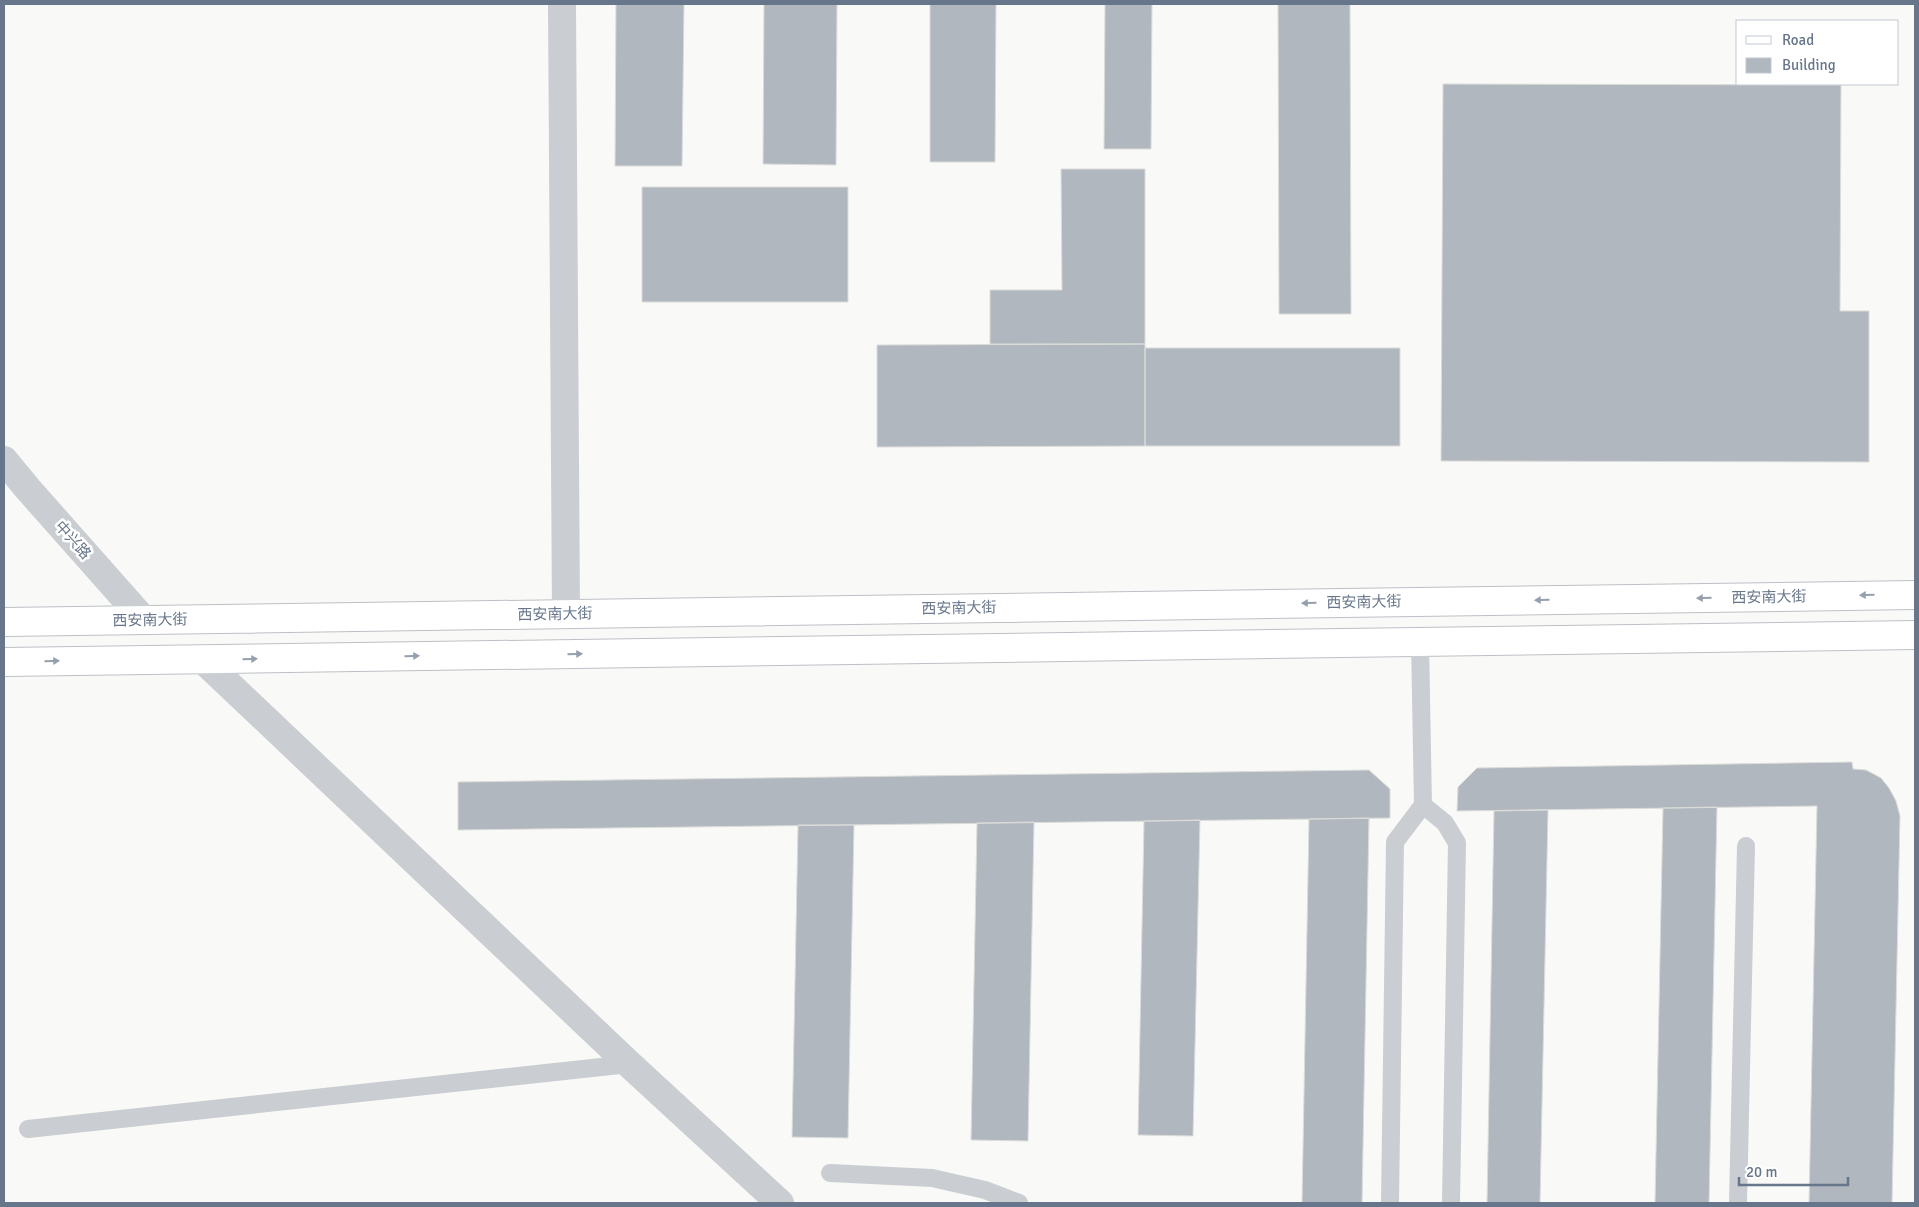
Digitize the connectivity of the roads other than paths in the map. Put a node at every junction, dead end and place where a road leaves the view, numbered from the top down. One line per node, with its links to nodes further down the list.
1 (562, 4): 4 (street)
2 (4, 460): 5 (street, 中兴路)
3 (1915, 595): 4 (main road, 西安南大街, one-way to 4)
4 (566, 614): 5 (main road, 西安南大街)
5 (144, 620): 6 (main road, 西安南大街)
6 (4, 622)
7 (1915, 635): 8 (main road)
8 (1420, 642): 9 (main road, one-way to 8); 11 (lane)
9 (202, 659): 10 (main road, one-way to 9); 13 (street)
10 (4, 662)
11 (1423, 805): 18 (lane); 19 (lane)
12 (1746, 846): 20 (lane)
13 (629, 1064): 14 (lane); 16 (street)
14 (28, 1129)
15 (830, 1173): 17 (lane)
16 (780, 1203)
17 (1019, 1203)
18 (1390, 1203)
19 (1451, 1203)
20 (1738, 1203)

